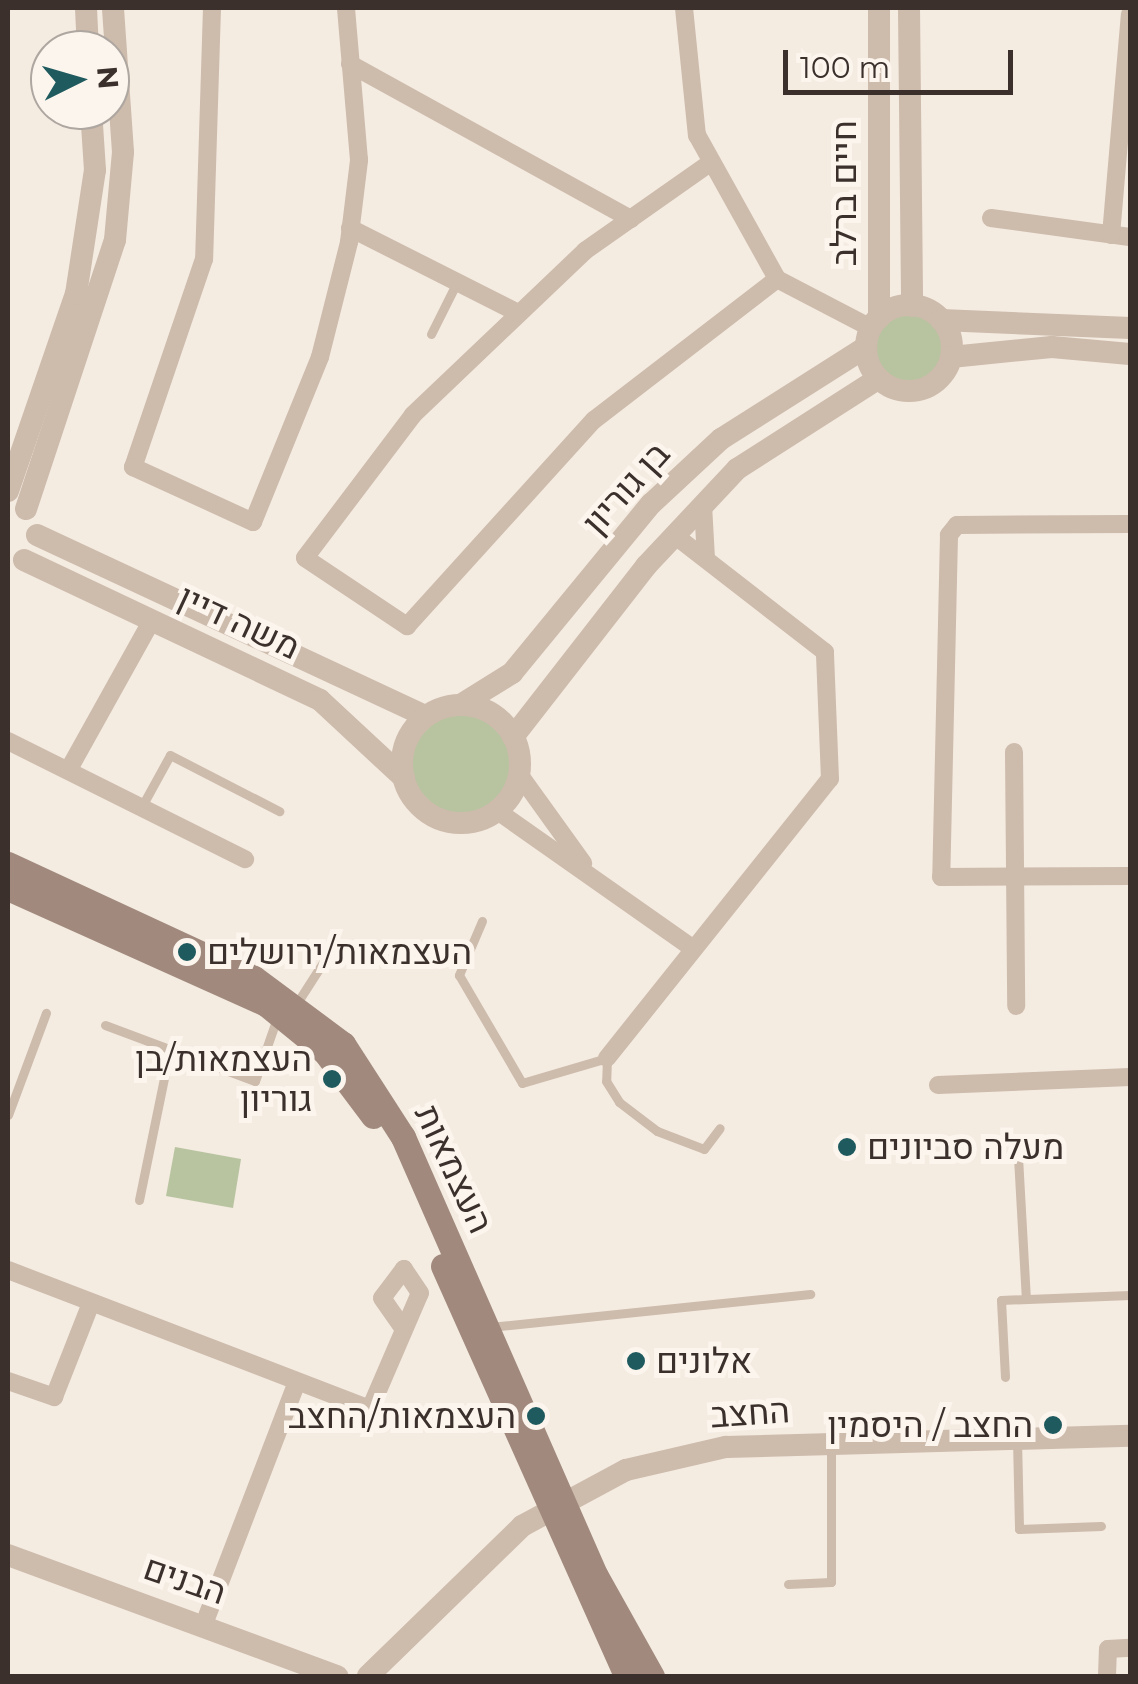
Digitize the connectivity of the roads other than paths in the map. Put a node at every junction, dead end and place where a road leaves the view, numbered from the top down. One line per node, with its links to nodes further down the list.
1 (113, 8): 28 (street)
2 (212, 8): 14 (street)
3 (346, 8): 8 (street)
4 (684, 8): 11 (street)
5 (880, 8): 22 (street, חיים ברלב)
6 (909, 8): 18 (street, חיים ברלב)
7 (1130, 15): 9 (street)
8 (350, 64): 13 (street); 14 (street)
9 (1126, 106): 15 (street)
10 (92, 130): 27 (street)
11 (710, 163): 13 (street); 16 (street)
12 (991, 218): 15 (street)
13 (631, 219): 19 (street)
14 (350, 228): 17 (street)
15 (1121, 236)
16 (777, 279): 19 (street); 22 (street)
17 (456, 282): 19 (street); 23 (lane)
18 (912, 306): 20 (street); 22 (street)
19 (518, 313)
20 (941, 320): 21 (street); 25 (street)
21 (1130, 328)
22 (872, 331): 26 (street); 36 (street, בן גוריון)
23 (431, 334)
24 (1130, 354): 25 (street)
25 (950, 357): 26 (street)
26 (876, 380): 29 (street)
27 (8, 491)
28 (17, 505): 31 (street)
29 (703, 505): 32 (street); 33 (street)
30 (1130, 524): 51 (street)
31 (37, 535): 34 (street); 37 (street, משה דיין)
32 (674, 535): 33 (street); 38 (street)
33 (706, 558): 54 (street)
34 (16, 563): 35 (street, משה דיין)
35 (152, 620): 41 (street); 43 (street, משה דיין)
36 (462, 704): 37 (street); 38 (street)
37 (425, 716): 43 (street)
38 (513, 737): 42 (street)
39 (8, 741): 41 (street)
40 (1014, 752): 51 (street)
41 (69, 769): 44 (street)
42 (518, 774): 45 (street); 49 (street)
43 (404, 778): 45 (street)
44 (142, 806): 46 (lane); 47 (street)
45 (496, 810): 49 (street)
46 (279, 811)
47 (245, 859)
48 (8, 864): 57 (main road, העצמאות)
49 (592, 876): 54 (street)
50 (1130, 876): 51 (street)
51 (1015, 878): 56 (street)
52 (8, 888): 57 (main road, העצמאות)
53 (482, 921): 61 (lane)
54 (691, 947): 61 (street)
55 (331, 950): 57 (lane)
56 (1016, 1006)
57 (288, 1008): 60 (lane); 73 (main road, העצמאות); 81 (main road, העצמאות)
58 (46, 1013): 64 (lane)
59 (104, 1025): 60 (lane)
60 (170, 1049): 67 (lane)
61 (607, 1058): 65 (lane)
62 (1130, 1077): 63 (street)
63 (938, 1084)
64 (8, 1115)
65 (720, 1128)
66 (1018, 1157): 71 (lane)
67 (138, 1200)
68 (8, 1270): 72 (street)
69 (810, 1294): 73 (lane)
70 (1130, 1295): 71 (lane)
71 (1026, 1299): 75 (lane)
72 (91, 1303): 76 (street); 77 (street)
73 (489, 1327): 81 (main road, העצמאות)
74 (403, 1328): 77 (street)
75 (1004, 1378)
76 (8, 1381)
77 (296, 1382): 85 (street)
78 (1130, 1436): 79 (street, החצב)
79 (1017, 1439): 80 (street, החצב); 82 (lane)
80 (831, 1444): 81 (street, החצב); 84 (lane)
81 (555, 1502): 87 (street); 89 (main road, העצמאות); 90 (main road, העצמאות)
82 (1101, 1526)
83 (8, 1555): 85 (street, הבנים)
84 (788, 1584)
85 (204, 1624): 88 (street, הבנים)
86 (1130, 1648): 91 (street)
87 (381, 1672)
88 (336, 1676)
89 (626, 1676)
90 (652, 1676)
91 (1107, 1676)

